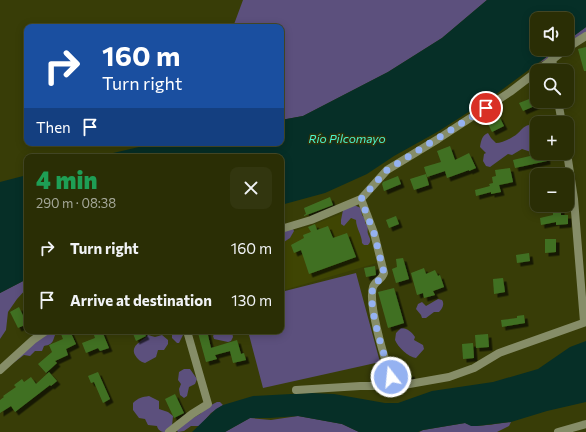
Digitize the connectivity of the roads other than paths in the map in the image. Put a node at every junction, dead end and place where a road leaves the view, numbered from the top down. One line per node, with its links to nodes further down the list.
1 (586, 36): 2 (street)
2 (574, 44)
3 (556, 56): 4 (street)
4 (552, 59): 5 (street); 7 (street)
5 (553, 64)
6 (568, 160): 9 (street)
7 (361, 199): 8 (street); 13 (street)
8 (284, 228)
9 (585, 322): 13 (street)
10 (42, 334): 12 (street)
11 (188, 334): 16 (street)
12 (0, 370)
13 (393, 386): 14 (street)
14 (296, 390)
15 (586, 424): 17 (street)
16 (169, 432)
17 (558, 432)

